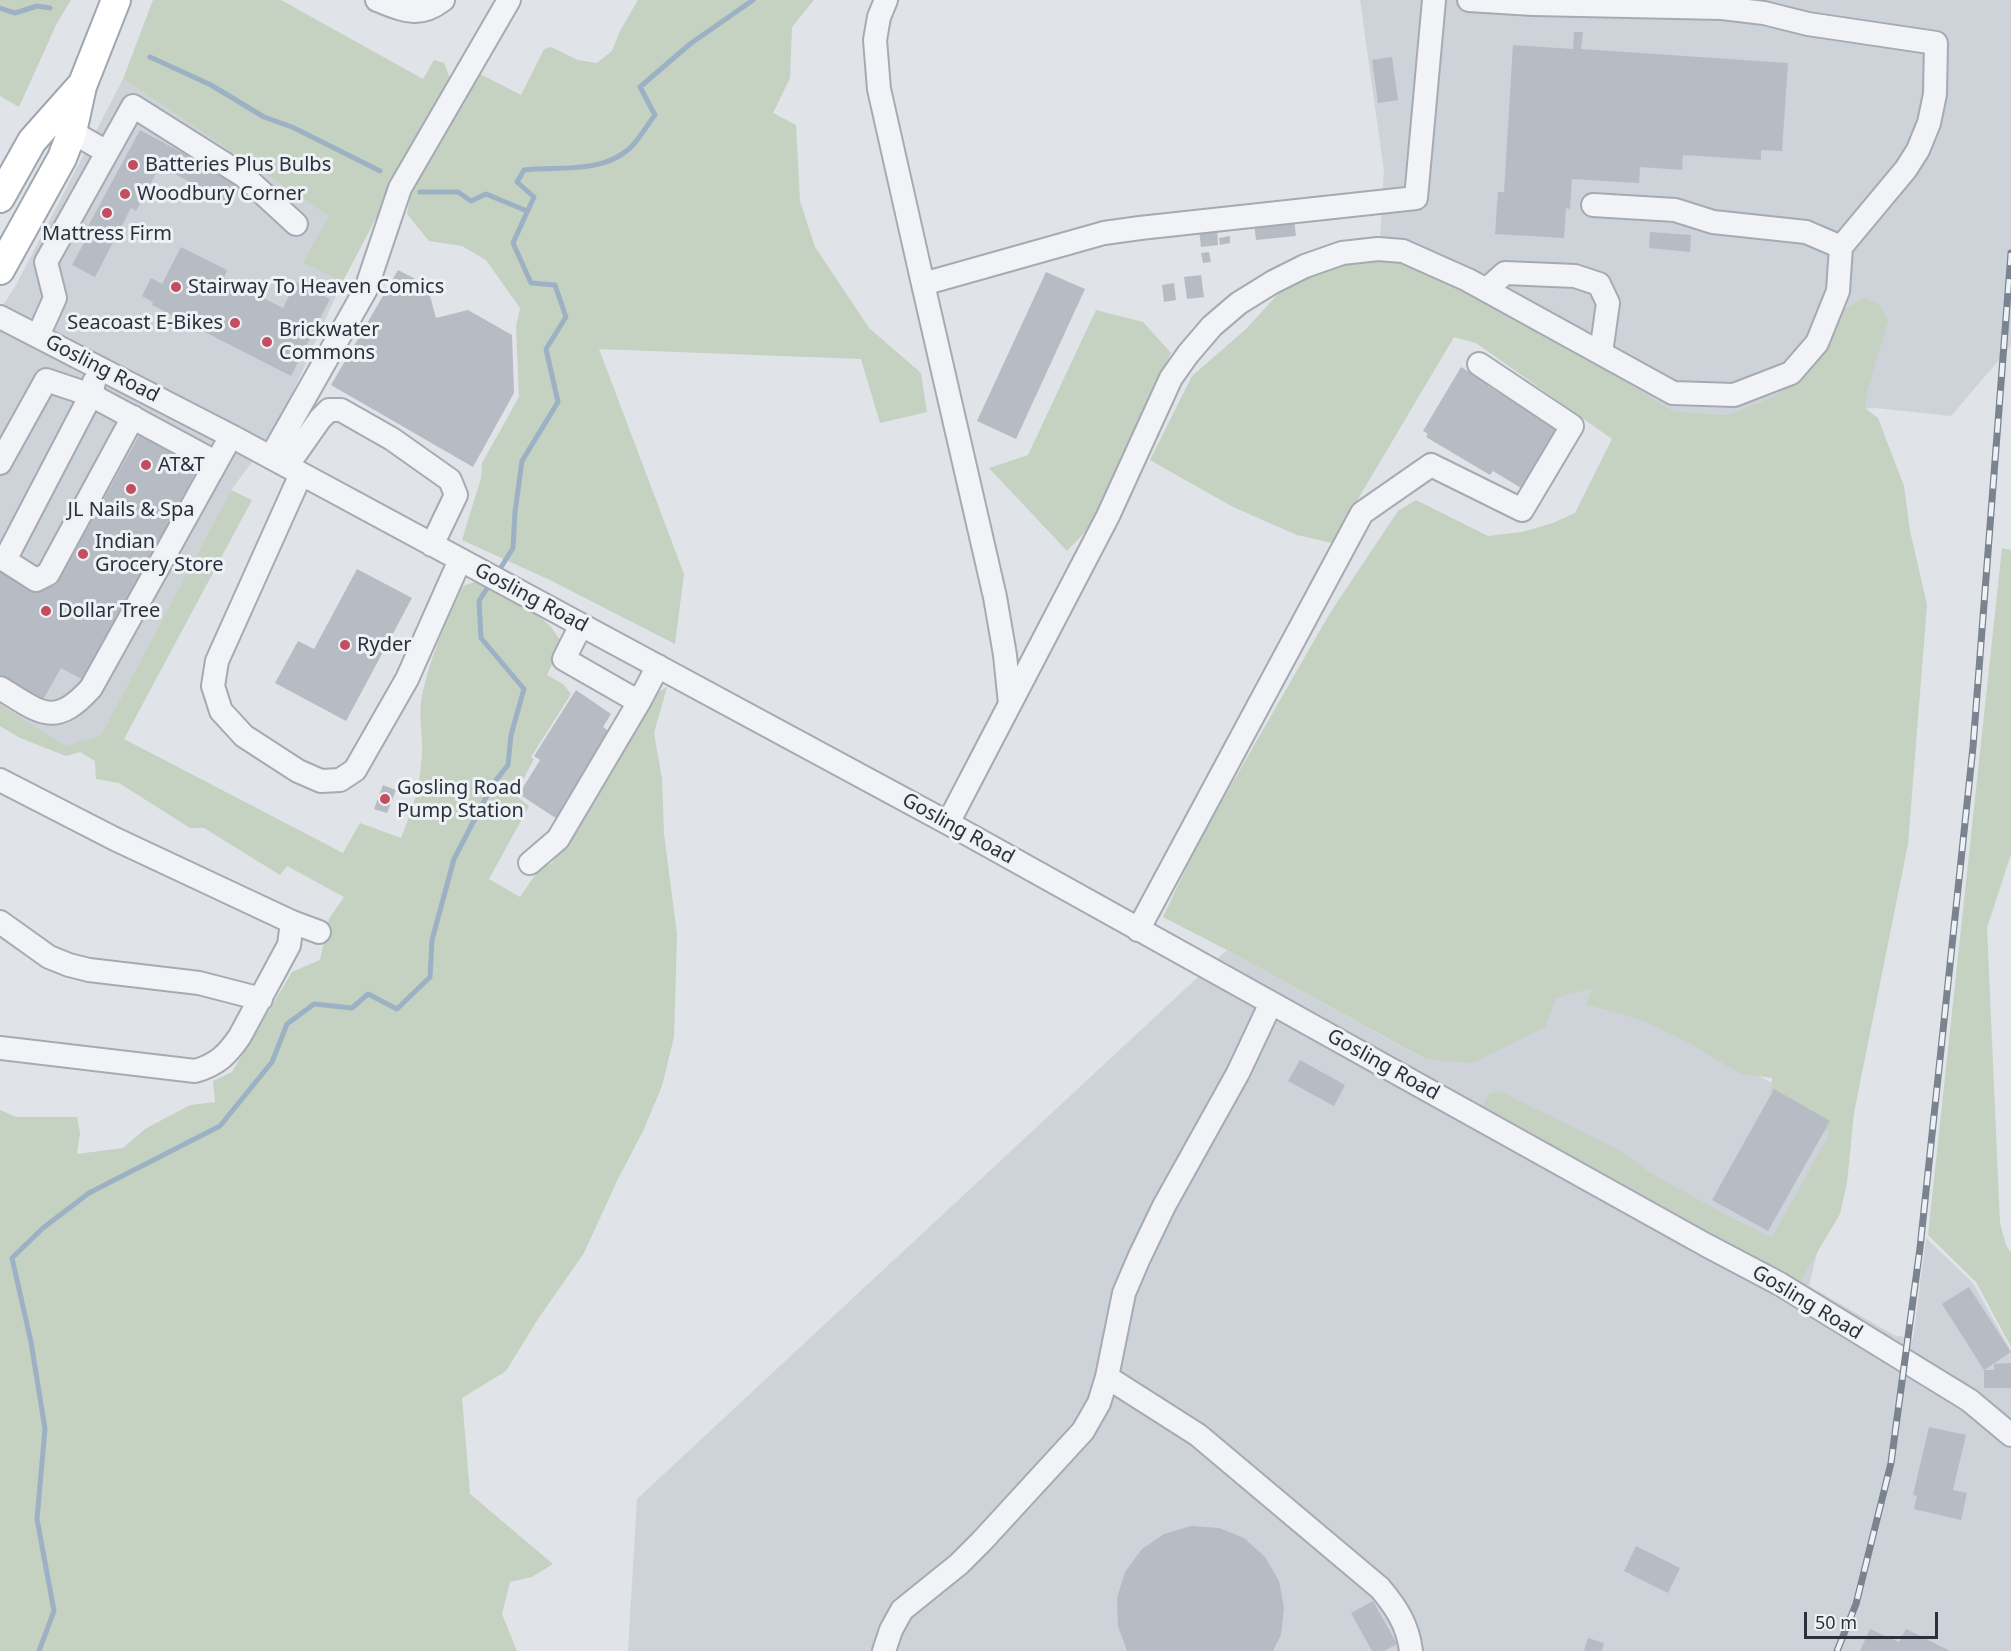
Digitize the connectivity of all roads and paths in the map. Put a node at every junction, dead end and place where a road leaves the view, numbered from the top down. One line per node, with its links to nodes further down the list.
1 (116, 0): 8 (main road)
2 (377, 0): 3 (street)
3 (444, 0)
4 (509, 0): 28 (street)
5 (886, 0): 16 (street)
6 (1434, 0): 16 (street)
7 (1469, 0): 14 (street)
8 (82, 86): 9 (main road); 11 (main road)
9 (72, 132): 10 (street); 15 (main road)
10 (107, 152): 13 (street); 19 (street)
11 (0, 198)
12 (1593, 205): 14 (street)
13 (296, 224)
14 (1841, 247): 20 (street)
15 (0, 270)
16 (923, 284): 36 (street)
17 (1486, 290): 20 (street); 20 (street); 36 (street)
18 (0, 317): 19 (street, Gosling Road)
19 (38, 336): 22 (street, Gosling Road)
20 (1600, 353)
21 (1479, 364): 42 (street)
22 (98, 366): 23 (street); 25 (street, Gosling Road)
23 (91, 395): 24 (street); 26 (street); 30 (street)
24 (133, 417): 27 (street); 30 (street)
25 (231, 435): 27 (street); 28 (street, Gosling Road)
26 (1, 459)
27 (216, 462): 34 (street)
28 (286, 466): 29 (street, Gosling Road); 29 (street); 31 (street)
29 (432, 545): 31 (street, Gosling Road)
30 (2, 559)
31 (460, 560): 32 (street, Gosling Road)
32 (581, 625): 33 (street, Gosling Road); 35 (street)
33 (658, 666): 35 (street); 38 (street, Gosling Road)
34 (0, 688)
35 (639, 702): 39 (street)
36 (1010, 704): 38 (street)
37 (0, 780): 41 (street)
38 (948, 823): 42 (street, Gosling Road)
39 (530, 863)
40 (0, 922): 44 (street)
41 (292, 922): 43 (street); 44 (street)
42 (1138, 930): 45 (street, Gosling Road)
43 (319, 932)
44 (261, 999): 46 (street)
45 (1271, 1003): 47 (street); 48 (street, Gosling Road)
46 (0, 1048)
47 (1107, 1377): 49 (street); 50 (street)
48 (2011, 1435)
49 (884, 1651)
50 (1411, 1651)

